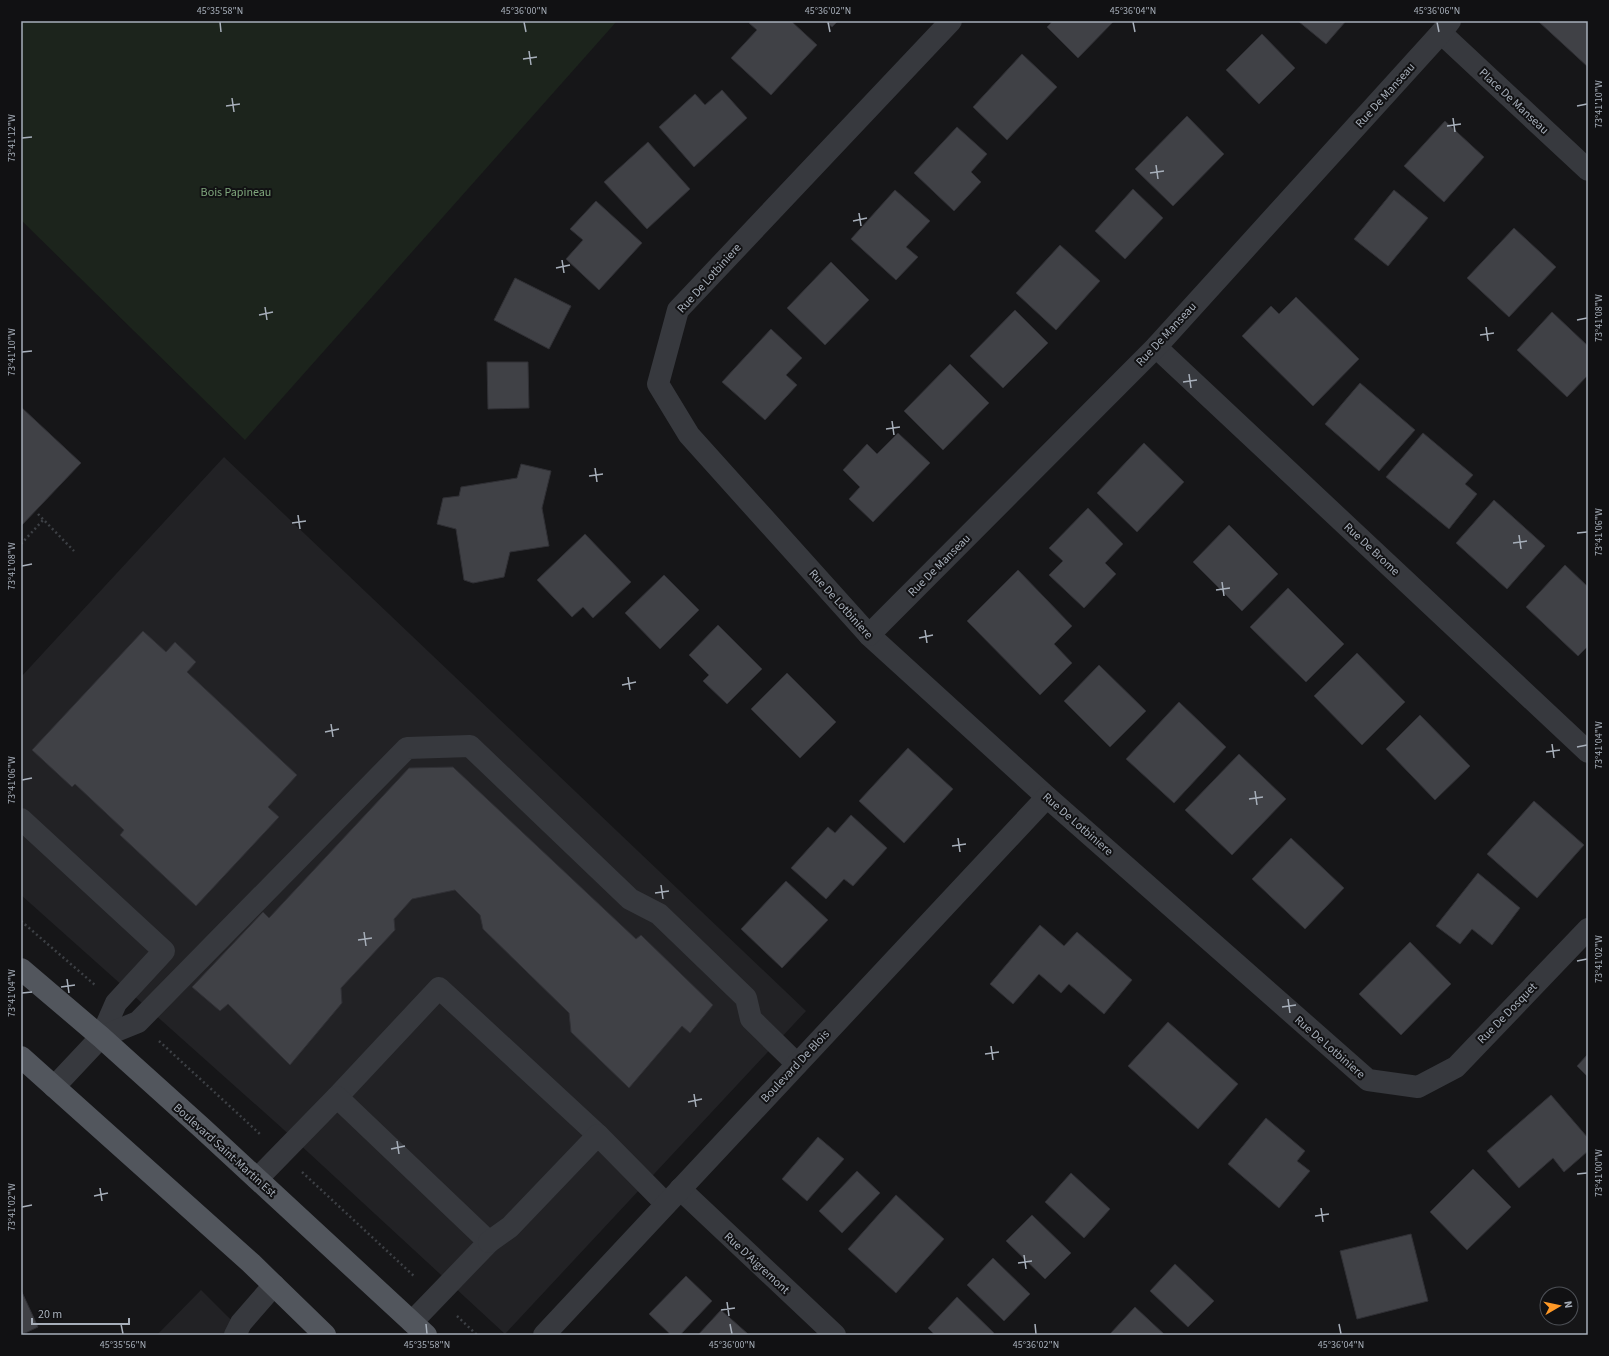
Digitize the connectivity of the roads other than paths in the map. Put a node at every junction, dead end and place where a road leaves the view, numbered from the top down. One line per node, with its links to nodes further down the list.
1 (951, 21): 5 (street, Rue De Lotbiniere)
2 (1445, 27): 3 (street, Place De Manseau); 4 (street, Rue De Manseau)
3 (1588, 170)
4 (1156, 347): 5 (street, Rue De Manseau); 6 (street, Rue De Brome)
5 (869, 635): 7 (street, Rue De Lotbiniere)
6 (1588, 752)
7 (1047, 797): 13 (street, Boulevard De Blois); 15 (street, Rue De Lotbiniere)
8 (21, 819): 11 (street)
9 (1588, 929): 15 (street, Rue De Dosquet)
10 (21, 969): 11 (main road, Boulevard Saint-Martin Est)
11 (101, 1037): 13 (street); 14 (street); 18 (main road, Boulevard Saint-Martin Est)
12 (21, 1057): 14 (main road)
13 (797, 1064): 19 (street, Boulevard De Blois)
14 (54, 1087): 21 (main road)
15 (1418, 1087)
16 (337, 1097): 17 (street, Rue D'Aigremont); 18 (street); 20 (street)
17 (598, 1135): 19 (street, Rue D'Aigremont); 20 (street)
18 (257, 1179): 22 (main road, Boulevard Saint-Martin Est)
19 (673, 1196): 25 (street, Boulevard De Blois); 26 (street, Rue D'Aigremont)
20 (489, 1242): 22 (street)
21 (274, 1285): 23 (street); 24 (main road)
22 (419, 1328)
23 (235, 1335)
24 (325, 1335)
25 (544, 1335)
26 (835, 1335)

